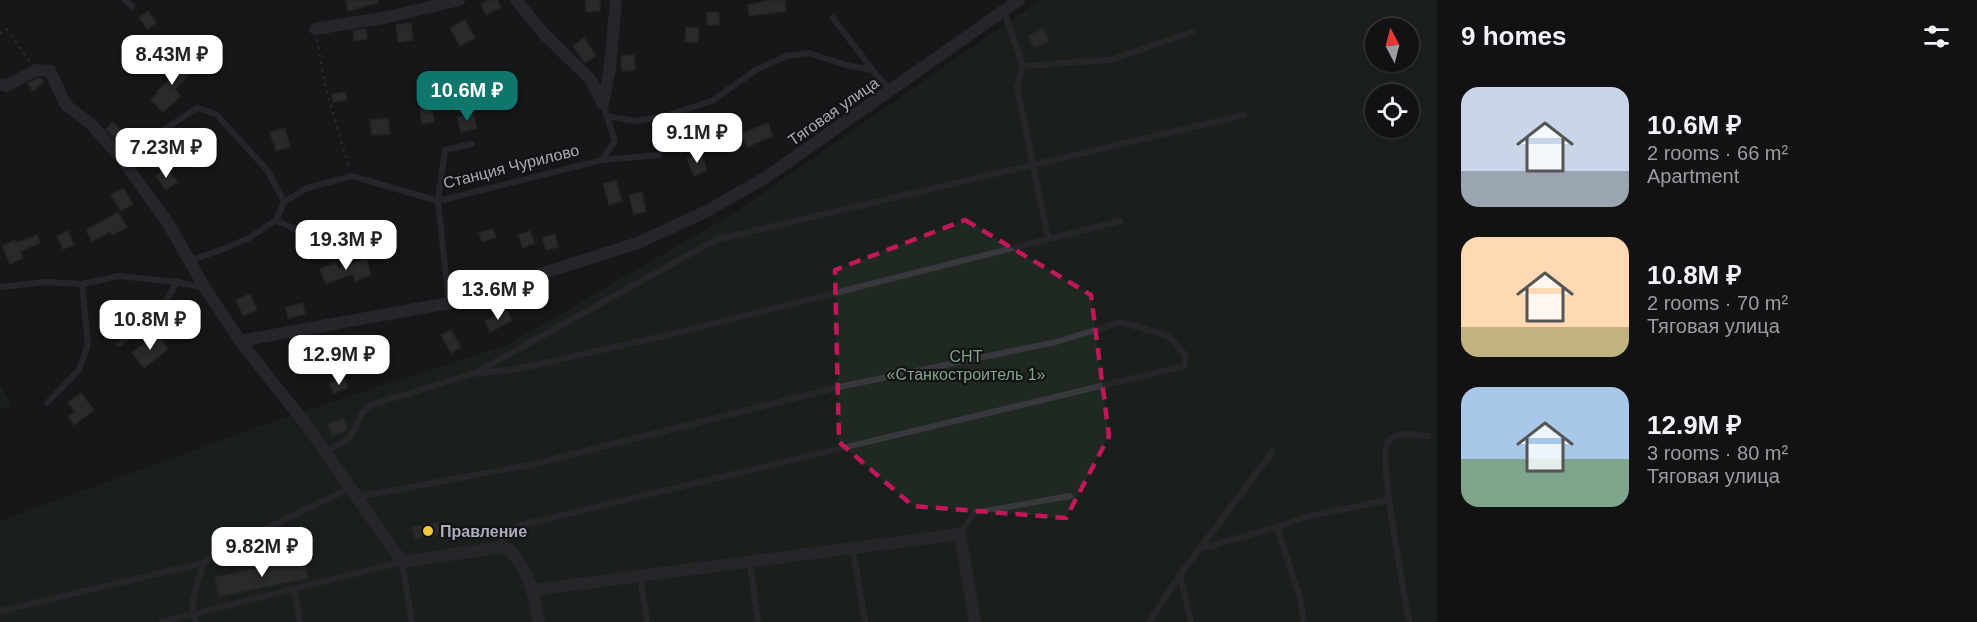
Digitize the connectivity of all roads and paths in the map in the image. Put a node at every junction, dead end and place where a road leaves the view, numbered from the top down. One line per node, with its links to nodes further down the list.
1 (125, 0): 6 (lane)
2 (459, 0): 9 (street)
3 (516, 0): 17 (street, Станция Чурилово)
4 (616, 0): 17 (street, Станция Чурилово)
5 (1019, 0): 7 (street, Тяговая улица)
6 (132, 6)
7 (1003, 10): 12 (lane); 16 (street, Тяговая улица)
8 (833, 18): 14 (lane)
9 (315, 29): 24 (path)
10 (1192, 32): 12 (lane)
11 (0, 34): 13 (path)
12 (1023, 66): 23 (lane)
13 (36, 70): 15 (street); 21 (street)
14 (872, 70): 16 (lane); 17 (lane)
15 (0, 84)
16 (891, 90): 36 (street, Тяговая улица)
17 (604, 110): 22 (lane, Станция Чурилово)
18 (1244, 115): 23 (lane)
19 (472, 144): 25 (lane, Станция Чурилово)
20 (659, 154): 22 (lane)
21 (121, 158): 26 (lane); 31 (street)
22 (602, 160): 25 (lane, Станция Чурилово)
23 (1033, 164): 29 (lane); 39 (lane)
24 (352, 176): 25 (lane, Станция Чурилово); 26 (lane)
25 (438, 201): 36 (lane, Станция Чурилово)
26 (284, 202): 27 (lane)
27 (276, 220): 30 (lane); 31 (lane)
28 (1120, 221): 29 (lane)
29 (1048, 238): 39 (lane)
30 (340, 254)
31 (189, 261): 35 (street)
32 (177, 282): 33 (lane); 35 (lane); 38 (lane)
33 (82, 284): 34 (lane); 40 (lane)
34 (0, 287)
35 (205, 288): 37 (street)
36 (449, 303): 37 (street, Тяговая улица)
37 (240, 341): 43 (street)
38 (119, 344)
39 (472, 374): 43 (lane)
40 (47, 403)
41 (1428, 436): 46 (lane)
42 (1273, 451): 51 (lane)
43 (326, 453): 44 (street)
44 (353, 492): 49 (lane); 52 (street); 54 (lane)
45 (1070, 496): 48 (lane)
46 (1389, 500): 47 (lane); 73 (lane)
47 (1277, 527): 51 (lane); 72 (lane)
48 (960, 534): 50 (street); 69 (street)
49 (495, 548): 52 (street); 58 (street)
50 (853, 548): 53 (street); 68 (lane)
51 (1200, 549): 55 (lane)
52 (402, 562): 57 (lane); 64 (lane)
53 (750, 562): 56 (street); 67 (lane)
54 (203, 563): 59 (lane); 60 (lane)
55 (1182, 572): 70 (lane); 71 (lane)
56 (640, 576): 58 (street); 66 (lane)
57 (294, 590): 60 (lane); 63 (lane)
58 (533, 590): 65 (street)
59 (0, 610)
60 (194, 614): 61 (lane); 62 (lane)
61 (162, 622)
62 (196, 622)
63 (300, 622)
64 (412, 622)
65 (539, 622)
66 (647, 622)
67 (758, 622)
68 (865, 622)
69 (975, 622)
70 (1149, 622)
71 (1191, 622)
72 (1304, 622)
73 (1409, 622)

